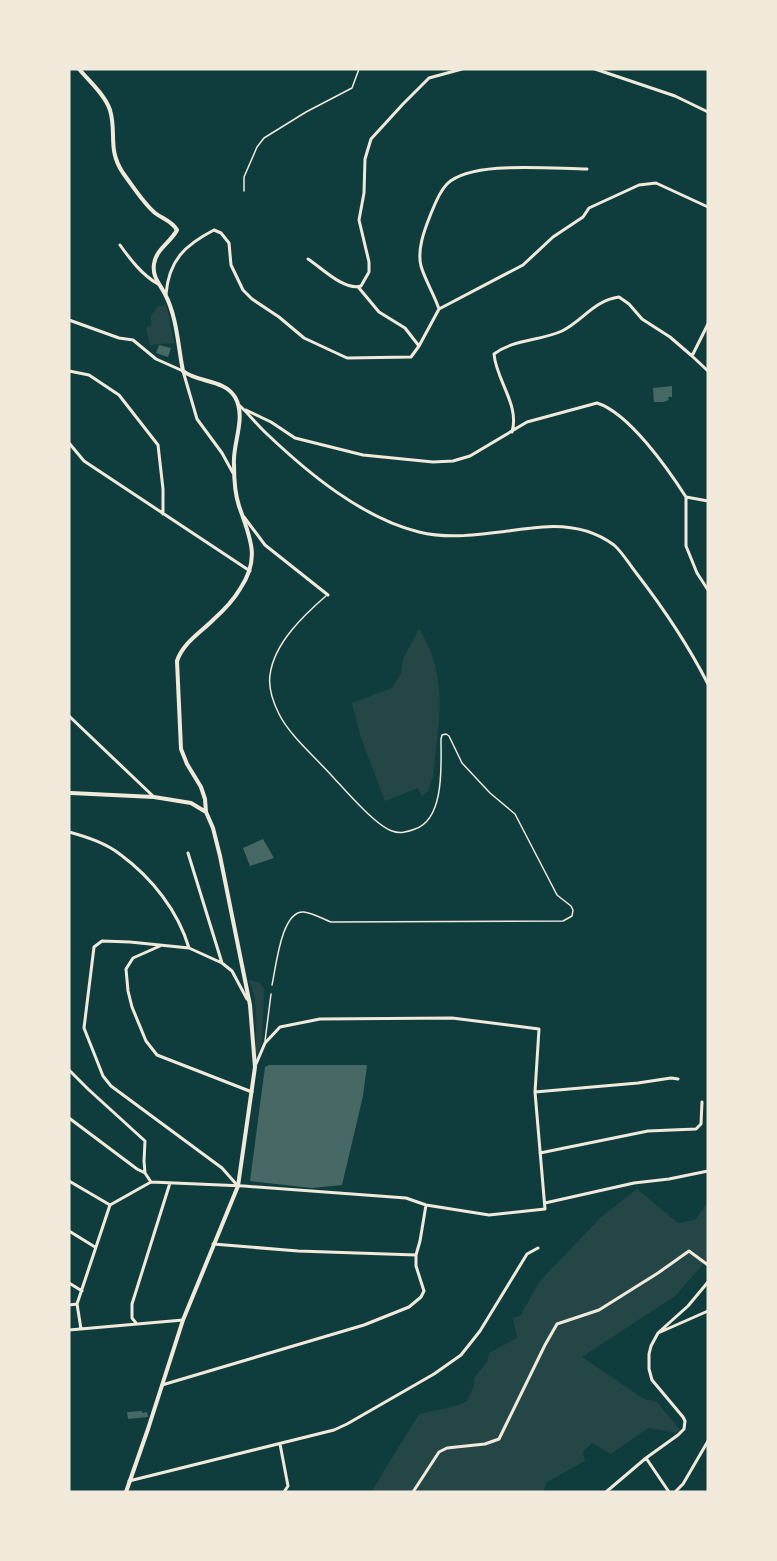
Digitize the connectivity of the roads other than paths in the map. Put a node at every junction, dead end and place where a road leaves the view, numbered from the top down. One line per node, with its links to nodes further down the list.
1 (79, 69): 9 (street)
2 (462, 69): 10 (street)
3 (595, 69): 4 (street)
4 (708, 112)
5 (587, 169): 12 (street)
6 (708, 207): 12 (street)
7 (120, 245): 9 (street)
8 (308, 259): 10 (street)
9 (158, 284): 11 (street)
10 (358, 287): 15 (street)
11 (166, 296): 15 (street); 18 (street)
12 (439, 309): 15 (street)
13 (69, 320): 18 (street)
14 (708, 324): 16 (street)
15 (420, 346)
16 (692, 356): 19 (street); 22 (street)
17 (69, 371): 27 (street)
18 (183, 371): 20 (street); 24 (street)
19 (708, 371)
20 (238, 404): 21 (street); 24 (street)
21 (244, 410): 22 (street); 32 (street)
22 (512, 433): 25 (street)
23 (69, 443): 27 (street)
24 (235, 476): 28 (street)
25 (686, 497): 26 (street); 30 (street)
26 (708, 501)
27 (163, 514): 29 (street)
28 (244, 518): 29 (street); 31 (street)
29 (250, 571): 36 (street)
30 (708, 590)
31 (328, 595): 42 (lane)
32 (708, 684)
33 (69, 716): 35 (street)
34 (70, 792): 35 (street)
35 (154, 797): 36 (street)
36 (206, 812): 44 (street)
37 (69, 832): 40 (street)
38 (188, 853): 41 (street)
39 (162, 945): 40 (street); 49 (street); 59 (street)
40 (189, 948): 41 (street)
41 (222, 963): 44 (street)
42 (272, 985)
43 (271, 994): 45 (lane)
44 (250, 1005): 46 (street)
45 (265, 1043): 46 (street); 50 (street)
46 (255, 1067): 49 (street)
47 (69, 1070): 55 (street)
48 (678, 1079): 50 (street)
49 (252, 1092): 59 (street)
50 (536, 1092): 53 (street)
51 (702, 1102): 53 (street)
52 (69, 1118): 55 (street)
53 (540, 1153): 60 (street)
54 (708, 1170): 60 (street)
55 (145, 1173): 57 (street)
56 (69, 1181): 62 (street)
57 (152, 1182): 58 (street); 62 (street)
58 (171, 1182): 59 (street); 76 (street)
59 (238, 1186): 61 (street); 64 (street)
60 (545, 1203): 61 (street)
61 (426, 1205): 67 (street)
62 (110, 1206): 65 (street)
63 (69, 1231): 65 (street)
64 (213, 1244): 67 (street); 75 (street)
65 (95, 1247): 71 (street)
66 (538, 1248): 82 (street)
67 (416, 1255): 80 (street)
68 (708, 1265): 87 (street)
69 (708, 1282): 79 (street)
70 (69, 1283): 71 (street)
71 (82, 1291): 72 (street)
72 (77, 1304): 73 (street); 77 (street)
73 (69, 1305)
74 (708, 1311): 79 (street)
75 (183, 1320): 76 (street); 80 (street)
76 (136, 1323): 77 (street)
77 (81, 1329): 78 (street)
78 (69, 1330)
79 (658, 1333): 83 (street)
80 (162, 1385): 84 (street)
81 (708, 1441): 90 (street)
82 (280, 1444): 84 (street); 86 (street)
83 (646, 1458): 88 (street); 89 (street)
84 (129, 1481): 85 (street)
85 (126, 1492)
86 (284, 1492)
87 (412, 1492)
88 (606, 1492)
89 (669, 1492)
90 (675, 1492)

